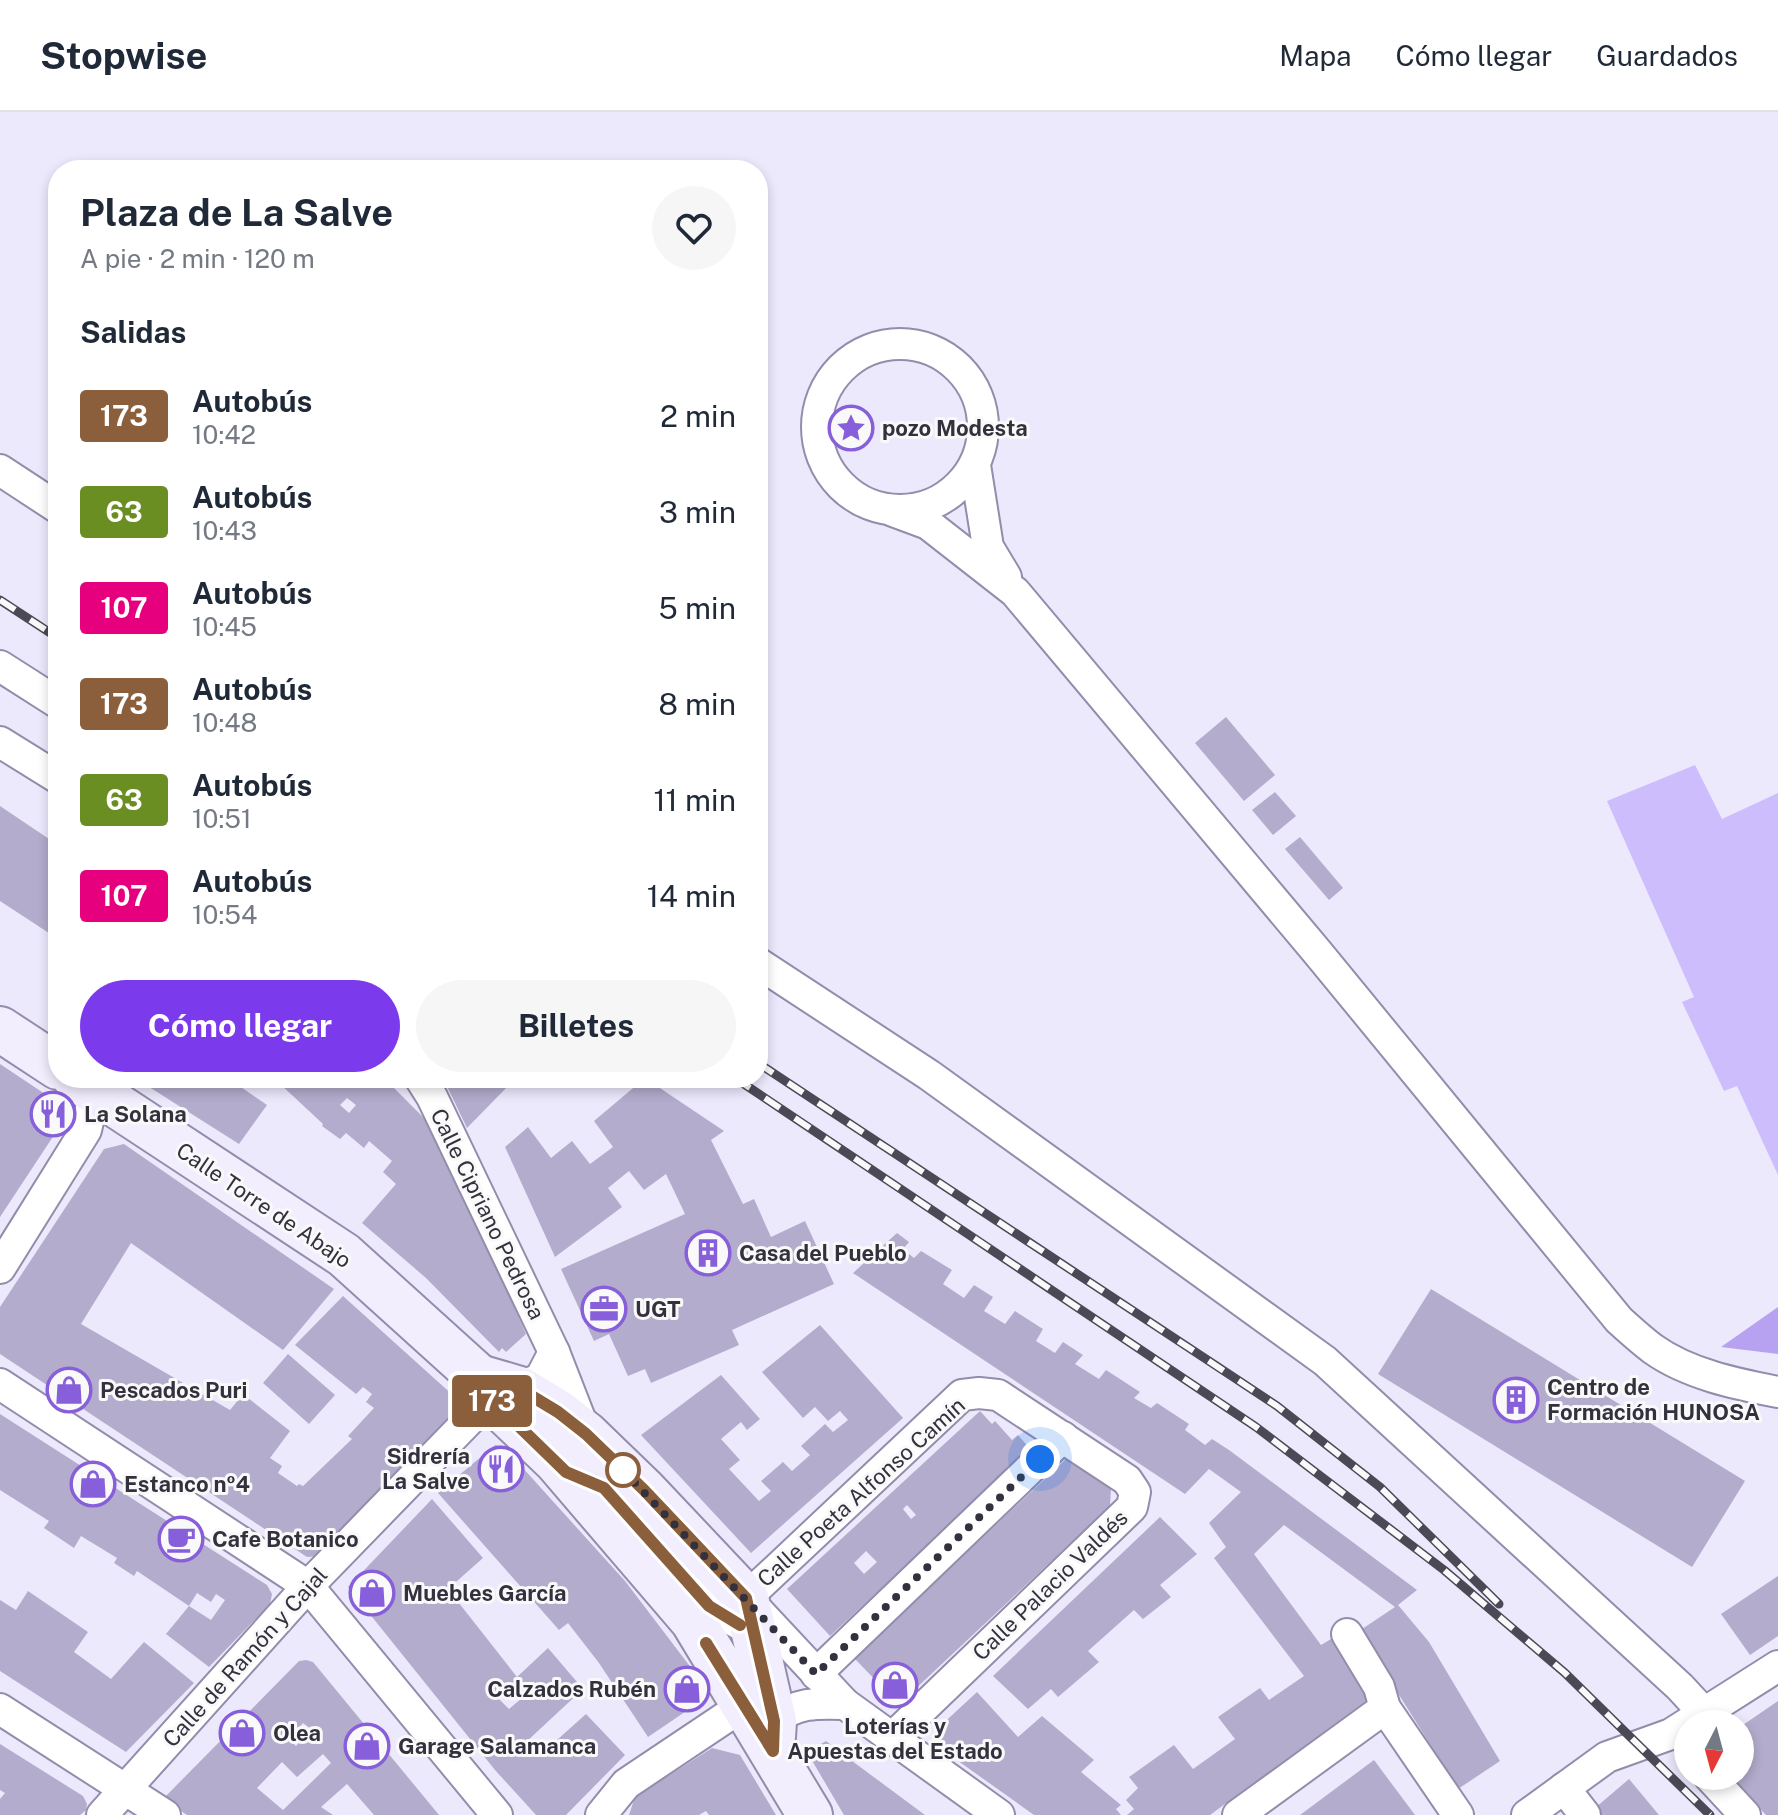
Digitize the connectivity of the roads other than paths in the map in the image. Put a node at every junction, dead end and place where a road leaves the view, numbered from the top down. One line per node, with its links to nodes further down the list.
1 (975, 465): 4 (street); 4 (street); 5 (street)
2 (0, 470): 3 (street)
3 (48, 501)
4 (893, 511): 5 (street)
5 (1015, 592): 20 (street)
6 (0, 666): 7 (street)
7 (48, 697)
8 (0, 742): 9 (street)
9 (48, 772)
10 (768, 970): 32 (street)
11 (0, 1029): 12 (street)
12 (48, 1060)
13 (89, 1088): 16 (street)
14 (96, 1088): 19 (street, Calle Torre de Abajo)
15 (426, 1088): 17 (street, Calle Cipriano Pedrosa)
16 (0, 1268)
17 (554, 1352): 19 (street, Calle de Ramón y Cajal); 21 (street, Calle Cipriano Pedrosa)
18 (0, 1384): 24 (street)
19 (496, 1388): 21 (street); 23 (street); 24 (street, Calle de Ramón y Cajal)
20 (1778, 1392)
21 (586, 1434): 25 (street)
22 (1063, 1437): 25 (street, Calle Poeta Alfonso Camín); 27 (street); 35 (street, Calle Palacio Valdés)
23 (566, 1472): 25 (street); 34 (street)
24 (308, 1586): 37 (street, Calle de Ramón y Cajal); 42 (street)
25 (750, 1616): 27 (street); 34 (street)
26 (1347, 1634): 30 (street)
27 (806, 1664): 29 (street)
28 (1778, 1666): 33 (street)
29 (845, 1704): 34 (street); 35 (street)
30 (1385, 1708): 46 (street); 47 (street)
31 (0, 1709): 37 (street)
32 (1701, 1710)
33 (1709, 1710)
34 (764, 1726): 43 (street); 44 (street)
35 (892, 1738): 45 (street)
36 (1674, 1744): 38 (street)
37 (125, 1788): 40 (street, Calle de Ramón y Cajal); 41 (street)
38 (1564, 1788): 48 (street); 49 (street)
39 (1722, 1790): 50 (street)
40 (102, 1815)
41 (165, 1815)
42 (497, 1815)
43 (601, 1815)
44 (810, 1815)
45 (999, 1815)
46 (1238, 1815)
47 (1458, 1815)
48 (1527, 1815)
49 (1585, 1815)
50 (1745, 1815)

